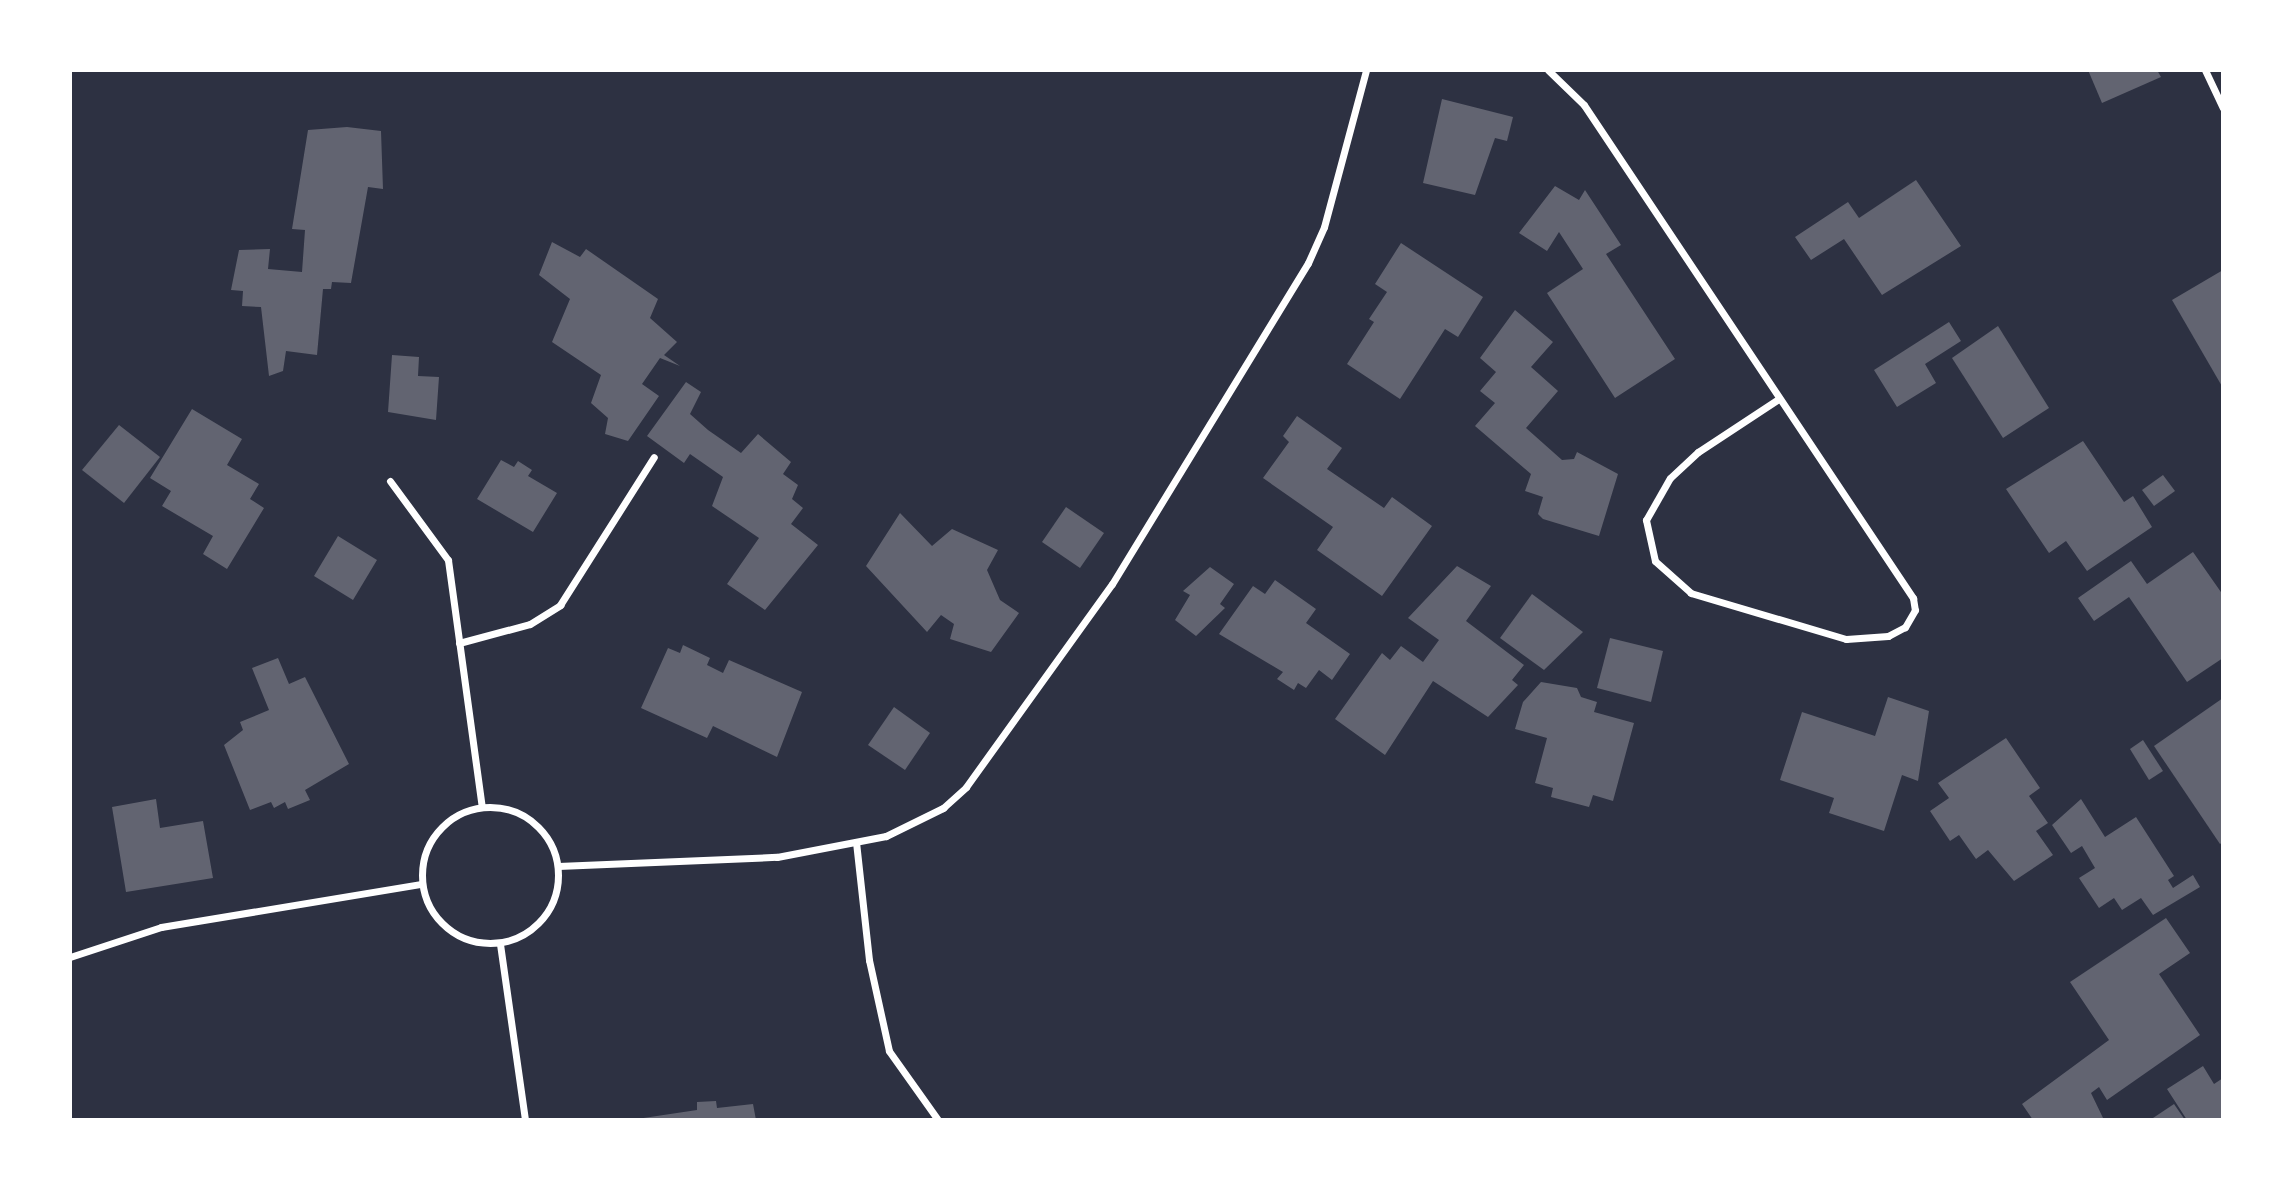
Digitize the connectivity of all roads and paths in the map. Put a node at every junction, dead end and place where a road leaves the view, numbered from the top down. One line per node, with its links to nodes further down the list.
1 (1366, 70): 10 (street)
2 (1548, 70): 5 (street)
3 (2205, 70): 4 (street)
4 (2223, 108)
5 (1777, 400): 5 (street)
6 (654, 457): 8 (street)
7 (390, 481): 8 (street)
8 (459, 643): 9 (street)
9 (482, 807): 11 (street); 12 (street)
10 (856, 842): 11 (street); 16 (street)
11 (558, 866): 13 (street)
12 (421, 884): 13 (street); 14 (street)
13 (500, 944): 15 (street)
14 (70, 957)
15 (525, 1120)
16 (938, 1120)

